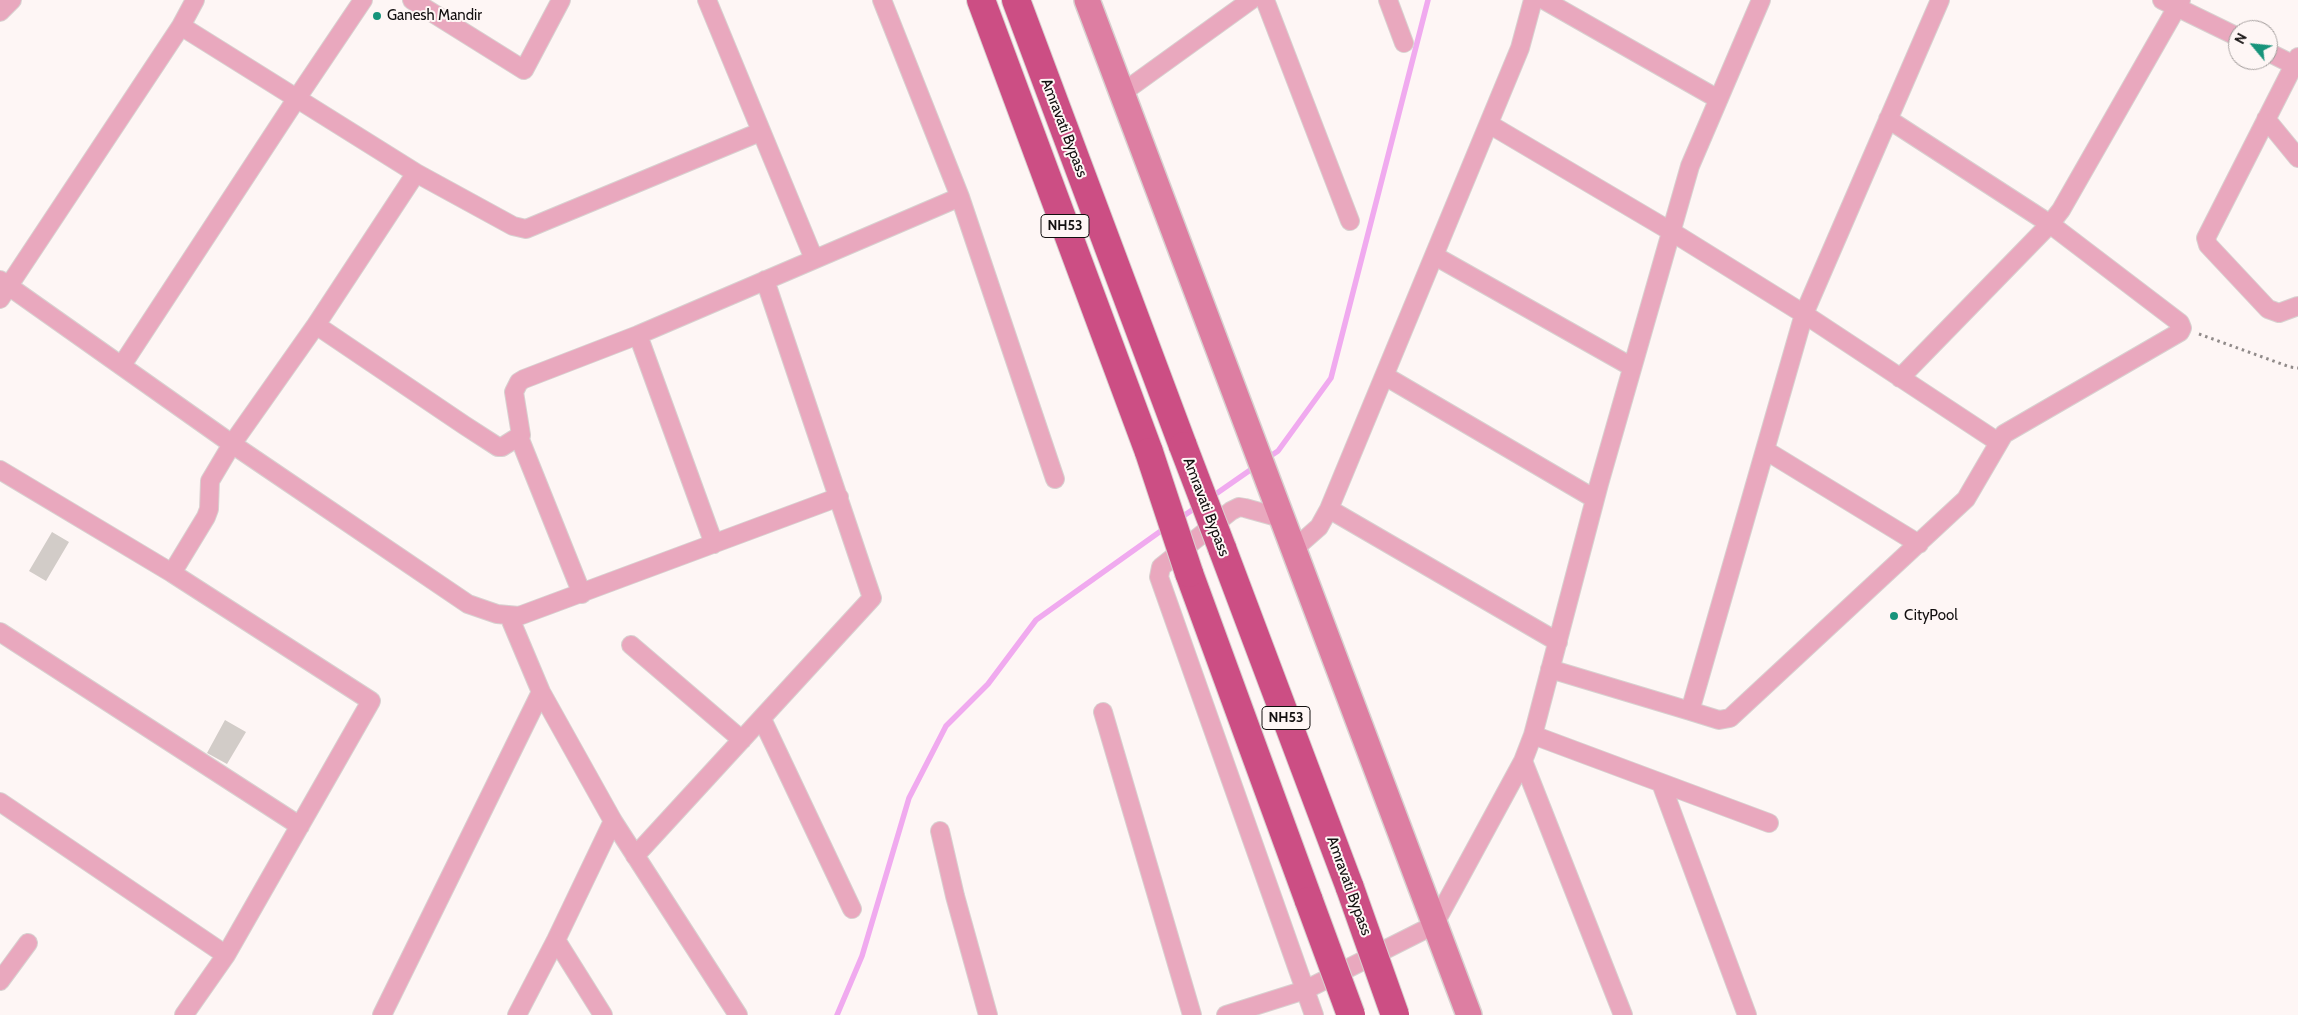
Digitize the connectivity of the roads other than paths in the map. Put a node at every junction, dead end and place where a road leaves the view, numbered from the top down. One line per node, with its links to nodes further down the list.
1 (11, 0): 19 (street)
2 (195, 0): 20 (street)
3 (363, 0): 28 (street)
4 (412, 0): 5 (street)
5 (560, 0)
6 (707, 0): 33 (street)
7 (882, 0): 36 (street)
8 (981, 0): 24 (highway, NH53)
9 (1016, 0): 22 (highway, Amravati Bypass / NH53)
10 (1087, 0): 27 (main road)
11 (1251, 0): 27 (street)
12 (1265, 0): 37 (street)
13 (1388, 0): 23 (street)
14 (1533, 0): 32 (street)
15 (1544, 0): 29 (street)
16 (1761, 0): 29 (street)
17 (1940, 0): 30 (street)
18 (2173, 2): 21 (street); 38 (street)
19 (0, 12)
20 (181, 26): 28 (street); 43 (street)
21 (2228, 32)
22 (1031, 42): 24 (highway); 103 (highway, Amravati Bypass / NH53, bridge)
23 (1404, 43)
24 (1002, 55): 102 (highway, NH53, bridge)
25 (2278, 55): 26 (street)
26 (2296, 61): 31 (street)
27 (1122, 93): 61 (main road)
28 (297, 98): 35 (street); 48 (street)
29 (1718, 99): 39 (street)
30 (1888, 119): 38 (street); 45 (street)
31 (2266, 119): 34 (street); 44 (street)
32 (1489, 124): 39 (street); 40 (street)
33 (760, 132): 35 (street); 41 (street)
34 (2298, 158)
35 (416, 173): 46 (street)
36 (960, 198): 41 (street); 57 (street)
37 (1350, 221)
38 (2050, 224): 51 (street); 53 (street)
39 (1672, 232): 45 (street); 49 (street)
40 (1435, 256): 49 (street); 50 (street)
41 (814, 259): 42 (street)
42 (765, 280): 47 (street); 58 (street)
43 (2, 289): 48 (street)
44 (2298, 306)
45 (1804, 314): 51 (street); 55 (street)
46 (316, 325): 52 (street); 54 (street)
47 (638, 335): 52 (street); 62 (street)
48 (122, 365): 54 (street)
49 (1632, 367): 59 (street)
50 (1385, 376): 59 (street); 60 (street)
51 (1900, 378): 53 (street)
52 (520, 437): 66 (street)
53 (1998, 442): 63 (street)
54 (232, 444): 65 (street); 67 (street)
55 (1765, 450): 63 (street); 73 (street)
56 (0, 470): 65 (street)
57 (1055, 479)
58 (839, 497): 62 (street); 75 (street)
59 (1595, 498): 69 (street)
60 (1329, 509): 64 (street); 69 (street)
61 (1281, 518): 64 (main road); 92 (street)
62 (714, 544): 66 (street)
63 (1919, 544): 73 (street)
64 (1294, 549): 87 (main road)
65 (172, 573): 83 (street)
66 (582, 594): 67 (street)
67 (509, 616): 72 (street)
68 (0, 632): 83 (street)
69 (1558, 642): 71 (street)
70 (630, 646): 77 (street)
71 (1550, 669): 73 (street); 76 (street)
72 (541, 692): 81 (street); 94 (street)
73 (1690, 711)
74 (1103, 712): 99 (street)
75 (762, 719): 77 (street); 86 (street)
76 (1533, 735): 78 (street); 79 (street)
77 (742, 740): 85 (street)
78 (1523, 760): 87 (street); 105 (street)
79 (1661, 783): 82 (street); 106 (street)
80 (0, 802): 90 (street)
81 (613, 822): 85 (street); 88 (street)
82 (1769, 823)
83 (300, 826): 90 (street)
84 (940, 831): 98 (street)
85 (635, 856): 97 (street)
86 (852, 909)
87 (1434, 925): 92 (street); 104 (main road)
88 (556, 940): 95 (street); 96 (street)
89 (28, 943): 91 (street)
90 (226, 955): 93 (street)
91 (0, 981)
92 (1305, 990): 100 (street); 101 (street)
93 (184, 1015)
94 (382, 1015)
95 (517, 1015)
96 (602, 1015)
97 (738, 1015)
98 (988, 1015)
99 (1192, 1015)
100 (1226, 1015)
101 (1314, 1015)
102 (1351, 1015)
103 (1395, 1015)
104 (1469, 1015)
105 (1623, 1015)
106 (1747, 1015)

